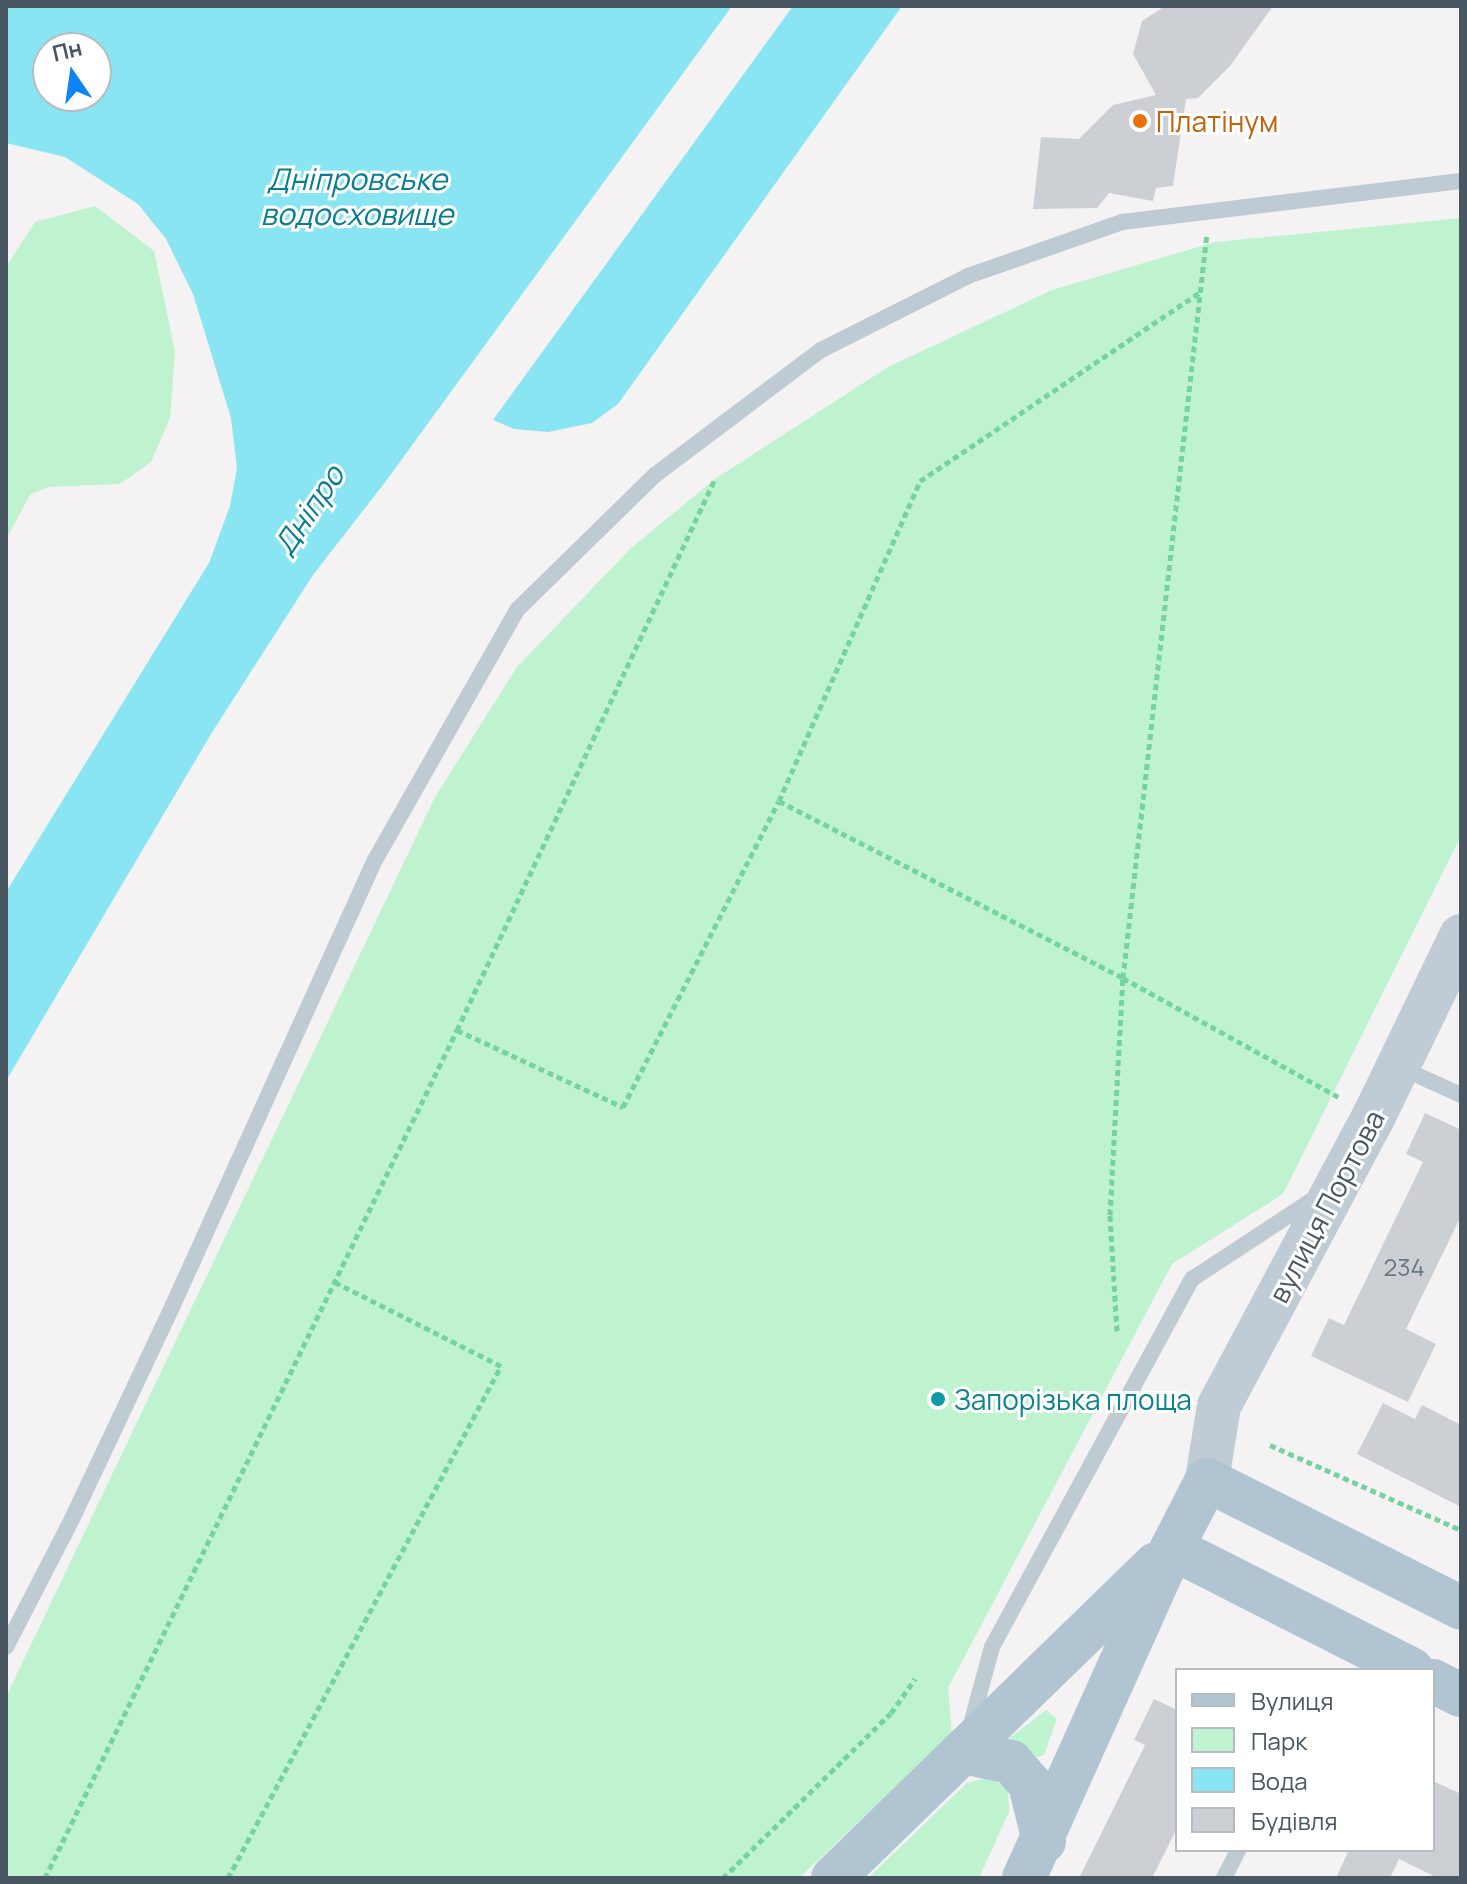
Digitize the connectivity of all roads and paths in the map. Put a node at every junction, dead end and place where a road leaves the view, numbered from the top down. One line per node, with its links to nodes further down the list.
1 (1461, 181): 2 (lane)
2 (1209, 212): 3 (path); 20 (lane)
3 (1202, 291): 5 (path); 7 (path)
4 (715, 479): 8 (path)
5 (779, 801): 7 (path); 8 (path)
6 (1461, 936): 9 (street, вулиця Портова)
7 (1123, 978): 11 (path); 14 (path)
8 (457, 1030): 13 (path)
9 (1398, 1066): 10 (lane); 11 (street, вулиця Портова)
10 (1461, 1095)
11 (1374, 1116): 12 (street, вулиця Портова)
12 (1339, 1184): 16 (street, вулиця Портова); 25 (lane)
13 (335, 1282): 28 (path); 29 (path)
14 (1117, 1331)
15 (1270, 1445): 17 (path)
16 (1207, 1480): 18 (main road); 19 (main road)
17 (1461, 1530)
18 (1172, 1548): 21 (main road); 25 (main road); 27 (main road)
19 (1461, 1608)
20 (6, 1647)
21 (1408, 1668)
22 (915, 1679): 30 (path)
23 (1435, 1682): 24 (main road)
24 (1461, 1695)
25 (963, 1752): 27 (main road); 31 (main road)
26 (1237, 1852): 32 (lane)
27 (1034, 1859)
28 (45, 1878)
29 (228, 1878)
30 (723, 1878)
31 (833, 1878)
32 (1224, 1878)

